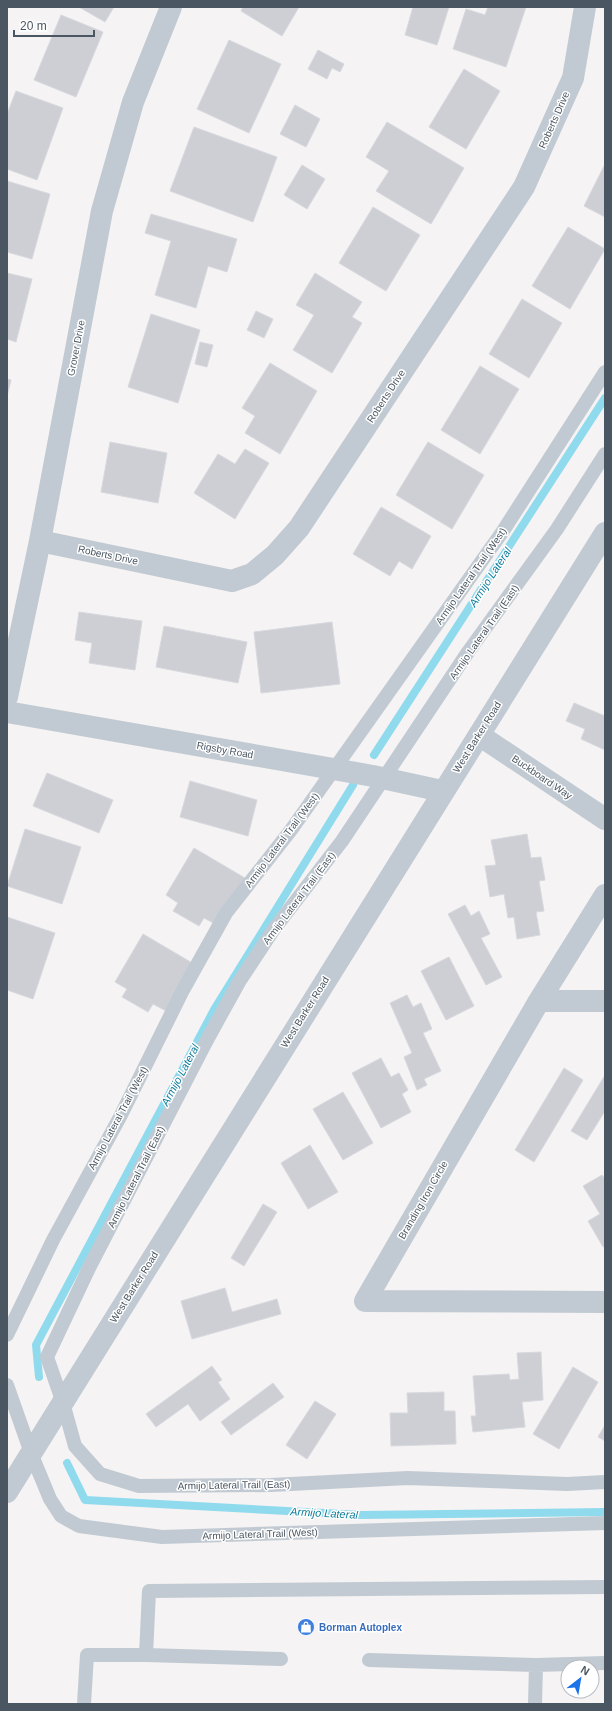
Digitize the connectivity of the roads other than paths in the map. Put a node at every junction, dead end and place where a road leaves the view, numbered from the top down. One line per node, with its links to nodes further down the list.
1 (171, 7): 6 (street, Grover Drive)
2 (585, 7): 6 (street, Roberts Drive)
3 (605, 372): 10 (lane, Armijo Lateral Trail (West))
4 (605, 454): 11 (lane, Armijo Lateral Trail (East))
5 (605, 533): 9 (street, West Barker Road)
6 (40, 541): 7 (street, Grover Drive)
7 (7, 697)
8 (7, 712): 10 (street, Rigsby Road)
9 (479, 734): 12 (street, West Barker Road); 13 (street, Buckboard Way)
10 (335, 769): 11 (street, Rigsby Road); 18 (lane, Armijo Lateral Trail (West))
11 (382, 779): 12 (street, Rigsby Road); 20 (lane, Armijo Lateral Trail (East))
12 (442, 791): 20 (street, West Barker Road)
13 (605, 819)
14 (605, 895): 15 (street, Branding Iron Circle)
15 (539, 1000): 16 (street); 17 (street, Branding Iron Circle)
16 (605, 1001)
17 (605, 1302)
18 (7, 1335)
19 (7, 1385): 21 (lane, Armijo Lateral Trail (West))
20 (63, 1403): 21 (street, West Barker Road); 22 (lane, Armijo Lateral Trail (East))
21 (31, 1453): 23 (street, West Barker Road); 24 (lane, Armijo Lateral Trail (West))
22 (605, 1482)
23 (7, 1492)
24 (605, 1523)
25 (605, 1587): 26 (lane)
26 (146, 1655): 27 (lane); 31 (lane)
27 (281, 1659)
28 (369, 1660): 30 (lane)
29 (605, 1663): 30 (lane)
30 (536, 1665): 32 (lane)
31 (84, 1704)
32 (535, 1704)

